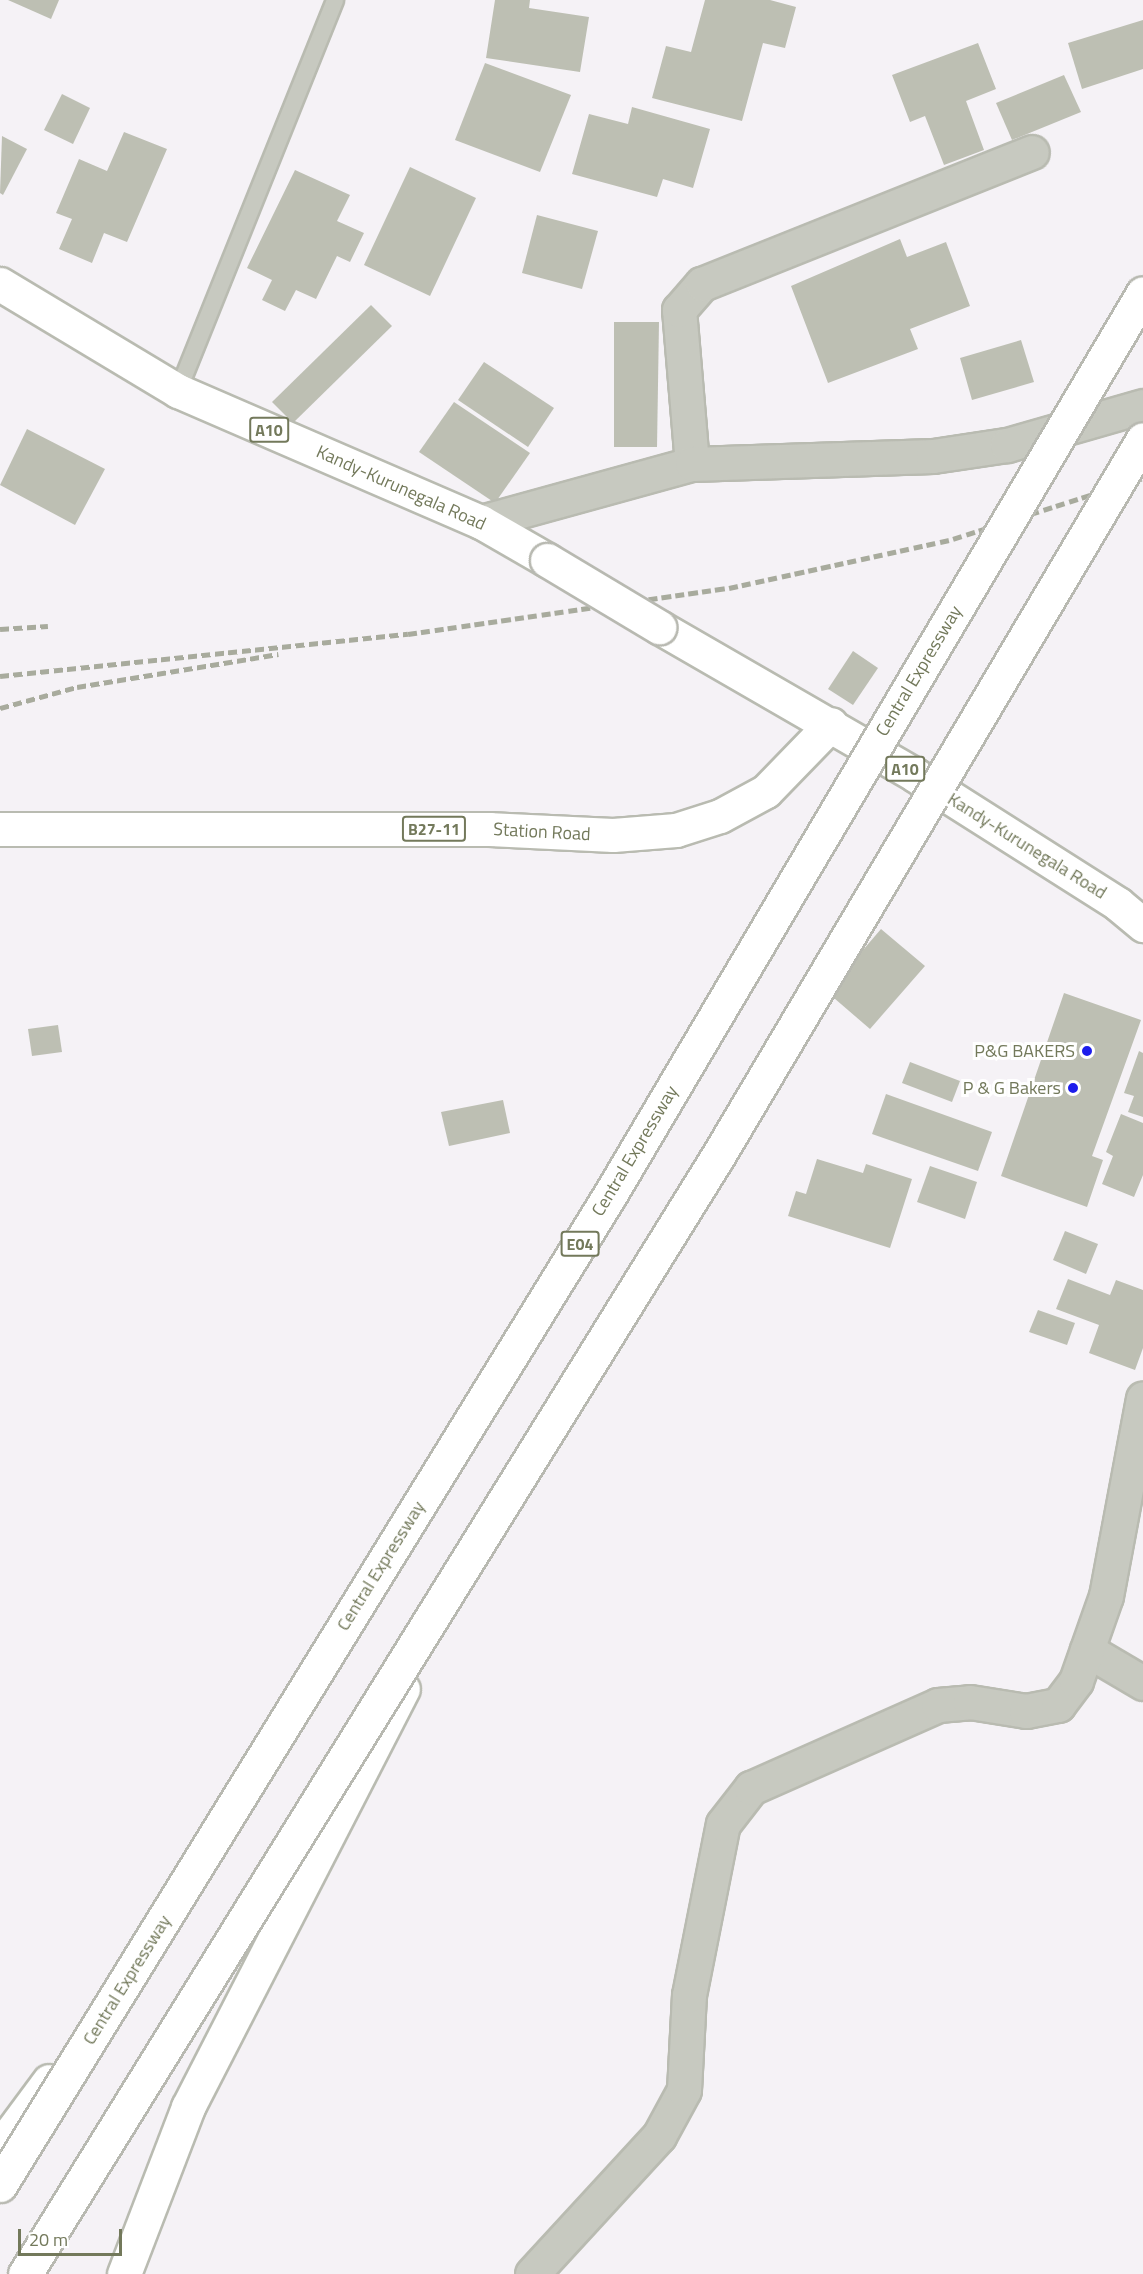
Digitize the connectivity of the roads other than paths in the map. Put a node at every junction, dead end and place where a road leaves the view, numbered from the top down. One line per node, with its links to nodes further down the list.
1 (335, 0): 5 (lane)
2 (1032, 152): 8 (street)
3 (0, 284): 5 (main road, Kandy-Kurunegala Road / A10)
4 (1143, 293): 17 (main road, Central Expressway / E04, bridge)
5 (178, 391): 9 (main road, Kandy-Kurunegala Road / A10)
6 (1143, 406): 8 (street)
7 (1143, 439): 14 (main road, bridge)
8 (692, 464): 9 (street)
9 (481, 522): 10 (main road, Kandy-Kurunegala Road / A10, bridge)
10 (831, 724): 11 (main road, Station Road / B27-11); 12 (main road, Kandy-Kurunegala Road / A10)
11 (0, 829)
12 (1143, 925)
13 (1143, 1398): 15 (street)
14 (474, 1551): 20 (main road, bridge); 21 (main road)
15 (1087, 1650): 16 (street); 22 (street)
16 (1143, 1683)
17 (130, 1973): 18 (main road, bridge); 19 (main road, Central Expressway / E04, bridge)
18 (0, 2147)
19 (0, 2185)
20 (25, 2274)
21 (124, 2274)
22 (532, 2274)

